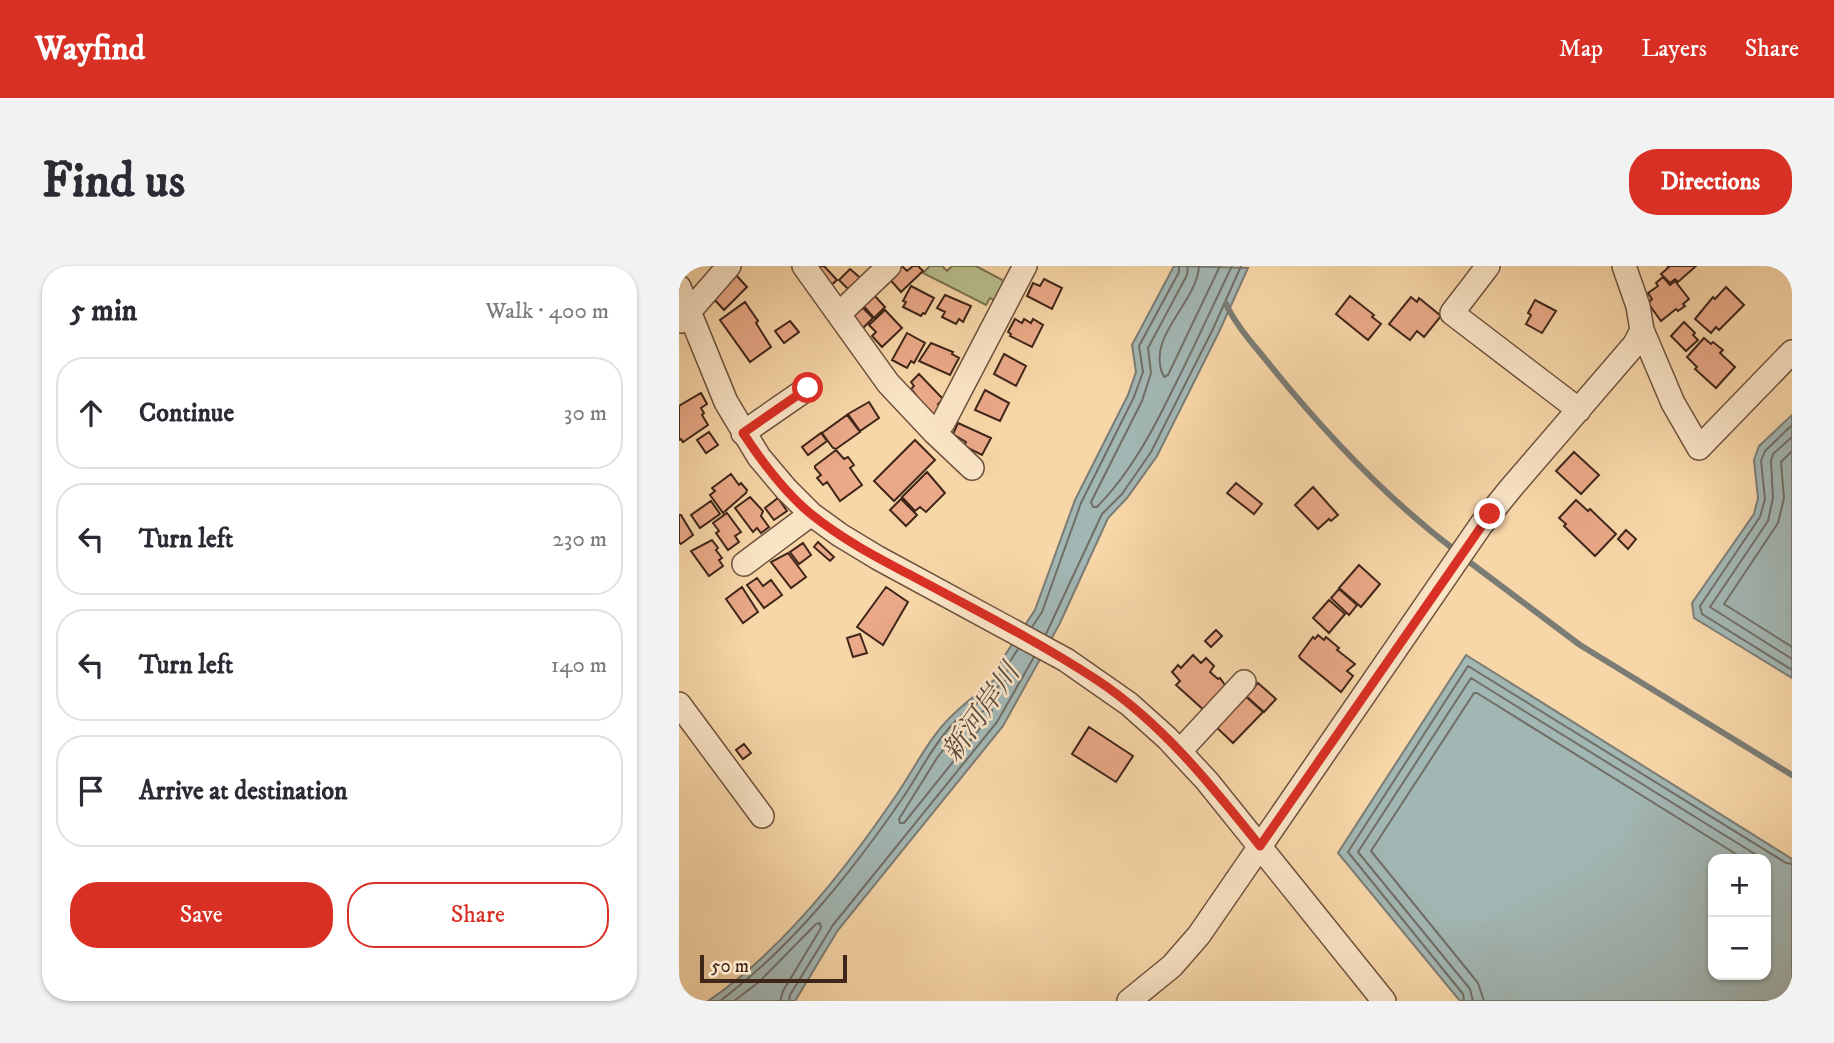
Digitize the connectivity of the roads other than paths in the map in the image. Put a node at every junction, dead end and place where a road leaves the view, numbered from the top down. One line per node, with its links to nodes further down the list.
1 (729, 266): 9 (street)
2 (889, 266): 8 (street)
3 (1025, 266): 15 (street)
4 (1488, 266): 13 (street)
5 (1624, 266): 10 (street)
6 (806, 267): 8 (street)
7 (679, 287): 9 (street)
8 (839, 314): 15 (street)
9 (684, 317): 14 (street)
10 (1642, 330): 11 (street); 13 (street)
11 (1792, 352)
12 (808, 388): 14 (street)
13 (1579, 410): 23 (street)
14 (743, 433): 17 (street)
15 (935, 433): 16 (street)
16 (972, 468)
17 (811, 514): 18 (street); 21 (street)
18 (744, 564)
19 (1244, 682): 21 (street)
20 (679, 704): 22 (street)
21 (1180, 751): 23 (street)
22 (762, 816)
23 (1260, 846): 24 (street); 25 (street)
24 (1129, 1001)
25 (1384, 1001)

